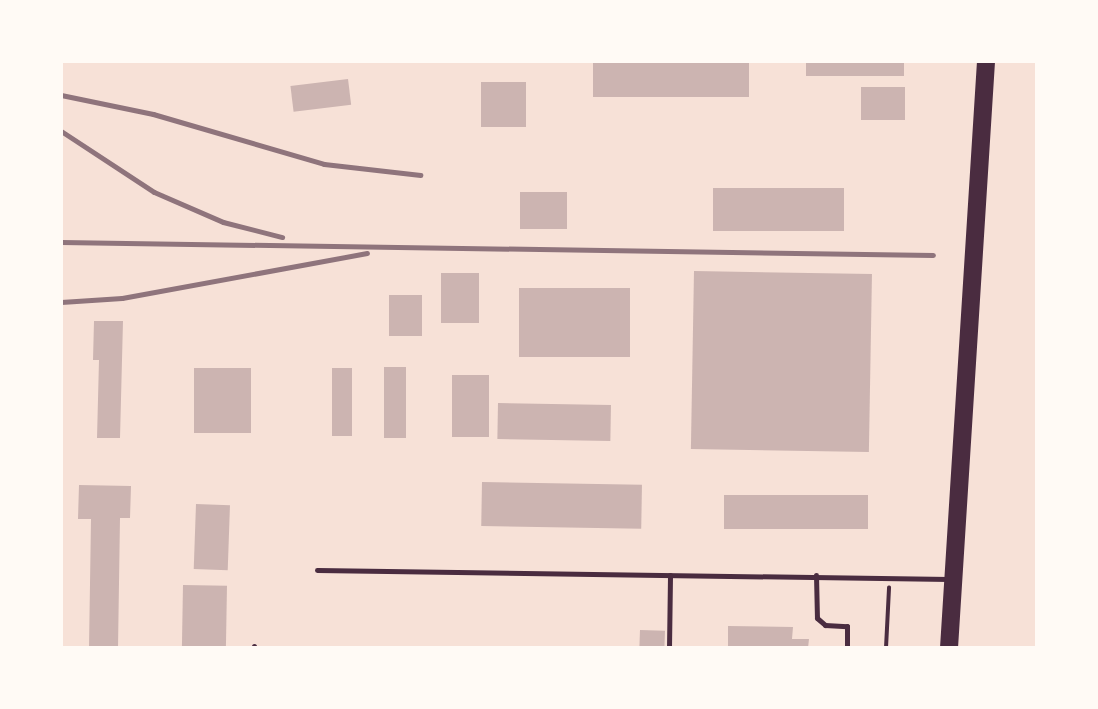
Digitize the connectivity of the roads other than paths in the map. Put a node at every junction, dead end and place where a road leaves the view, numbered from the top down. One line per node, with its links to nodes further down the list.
1 (986, 61): 5 (highway)
2 (317, 569): 3 (lane)
3 (670, 575): 4 (lane); 6 (lane)
4 (816, 575): 5 (lane); 7 (lane)
5 (952, 579): 8 (highway)
6 (669, 648)
7 (847, 648)
8 (949, 648)

